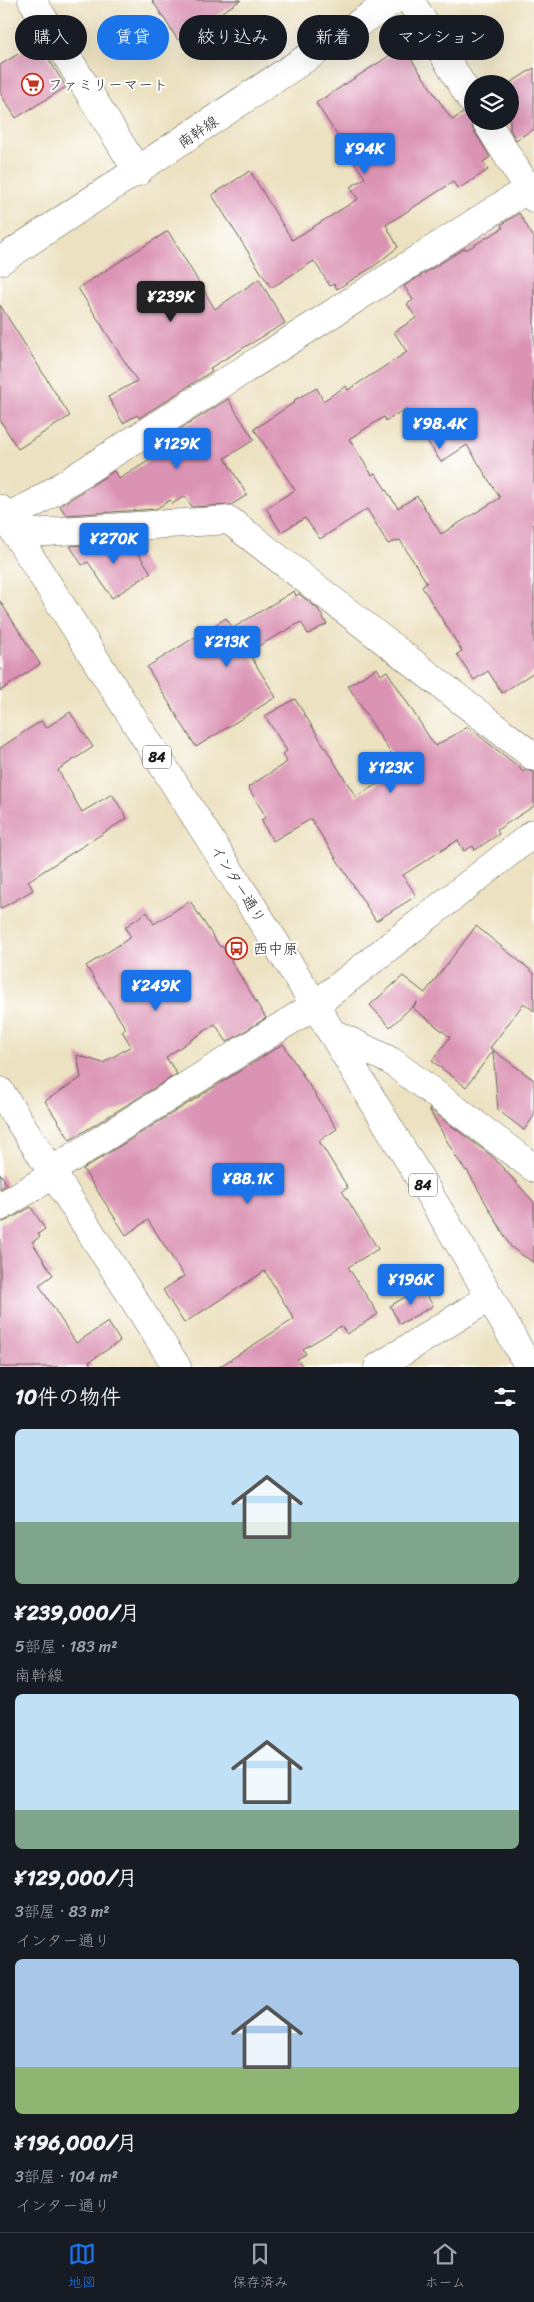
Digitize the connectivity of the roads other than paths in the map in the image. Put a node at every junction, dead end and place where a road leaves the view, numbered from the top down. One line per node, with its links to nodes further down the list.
1 (32, 0): 6 (street)
2 (394, 0): 6 (street, 南幹線)
3 (410, 0): 4 (street)
4 (464, 87)
5 (492, 130): 7 (street)
6 (138, 172): 8 (street, 南幹線)
7 (532, 191): 9 (street)
8 (0, 261)
9 (7, 520): 10 (street); 12 (street, インター通り / 84)
10 (534, 757)
11 (534, 833): 12 (street)
12 (314, 1005): 13 (street, インター通り / 84); 16 (street)
13 (331, 1032): 15 (street); 18 (street, インター通り / 84)
14 (0, 1091): 16 (street)
15 (534, 1168)
16 (52, 1173): 17 (street); 19 (street)
17 (0, 1208)
18 (490, 1296): 20 (street); 21 (street, インター通り / 84)
19 (177, 1367)
20 (378, 1367)
21 (529, 1367)

